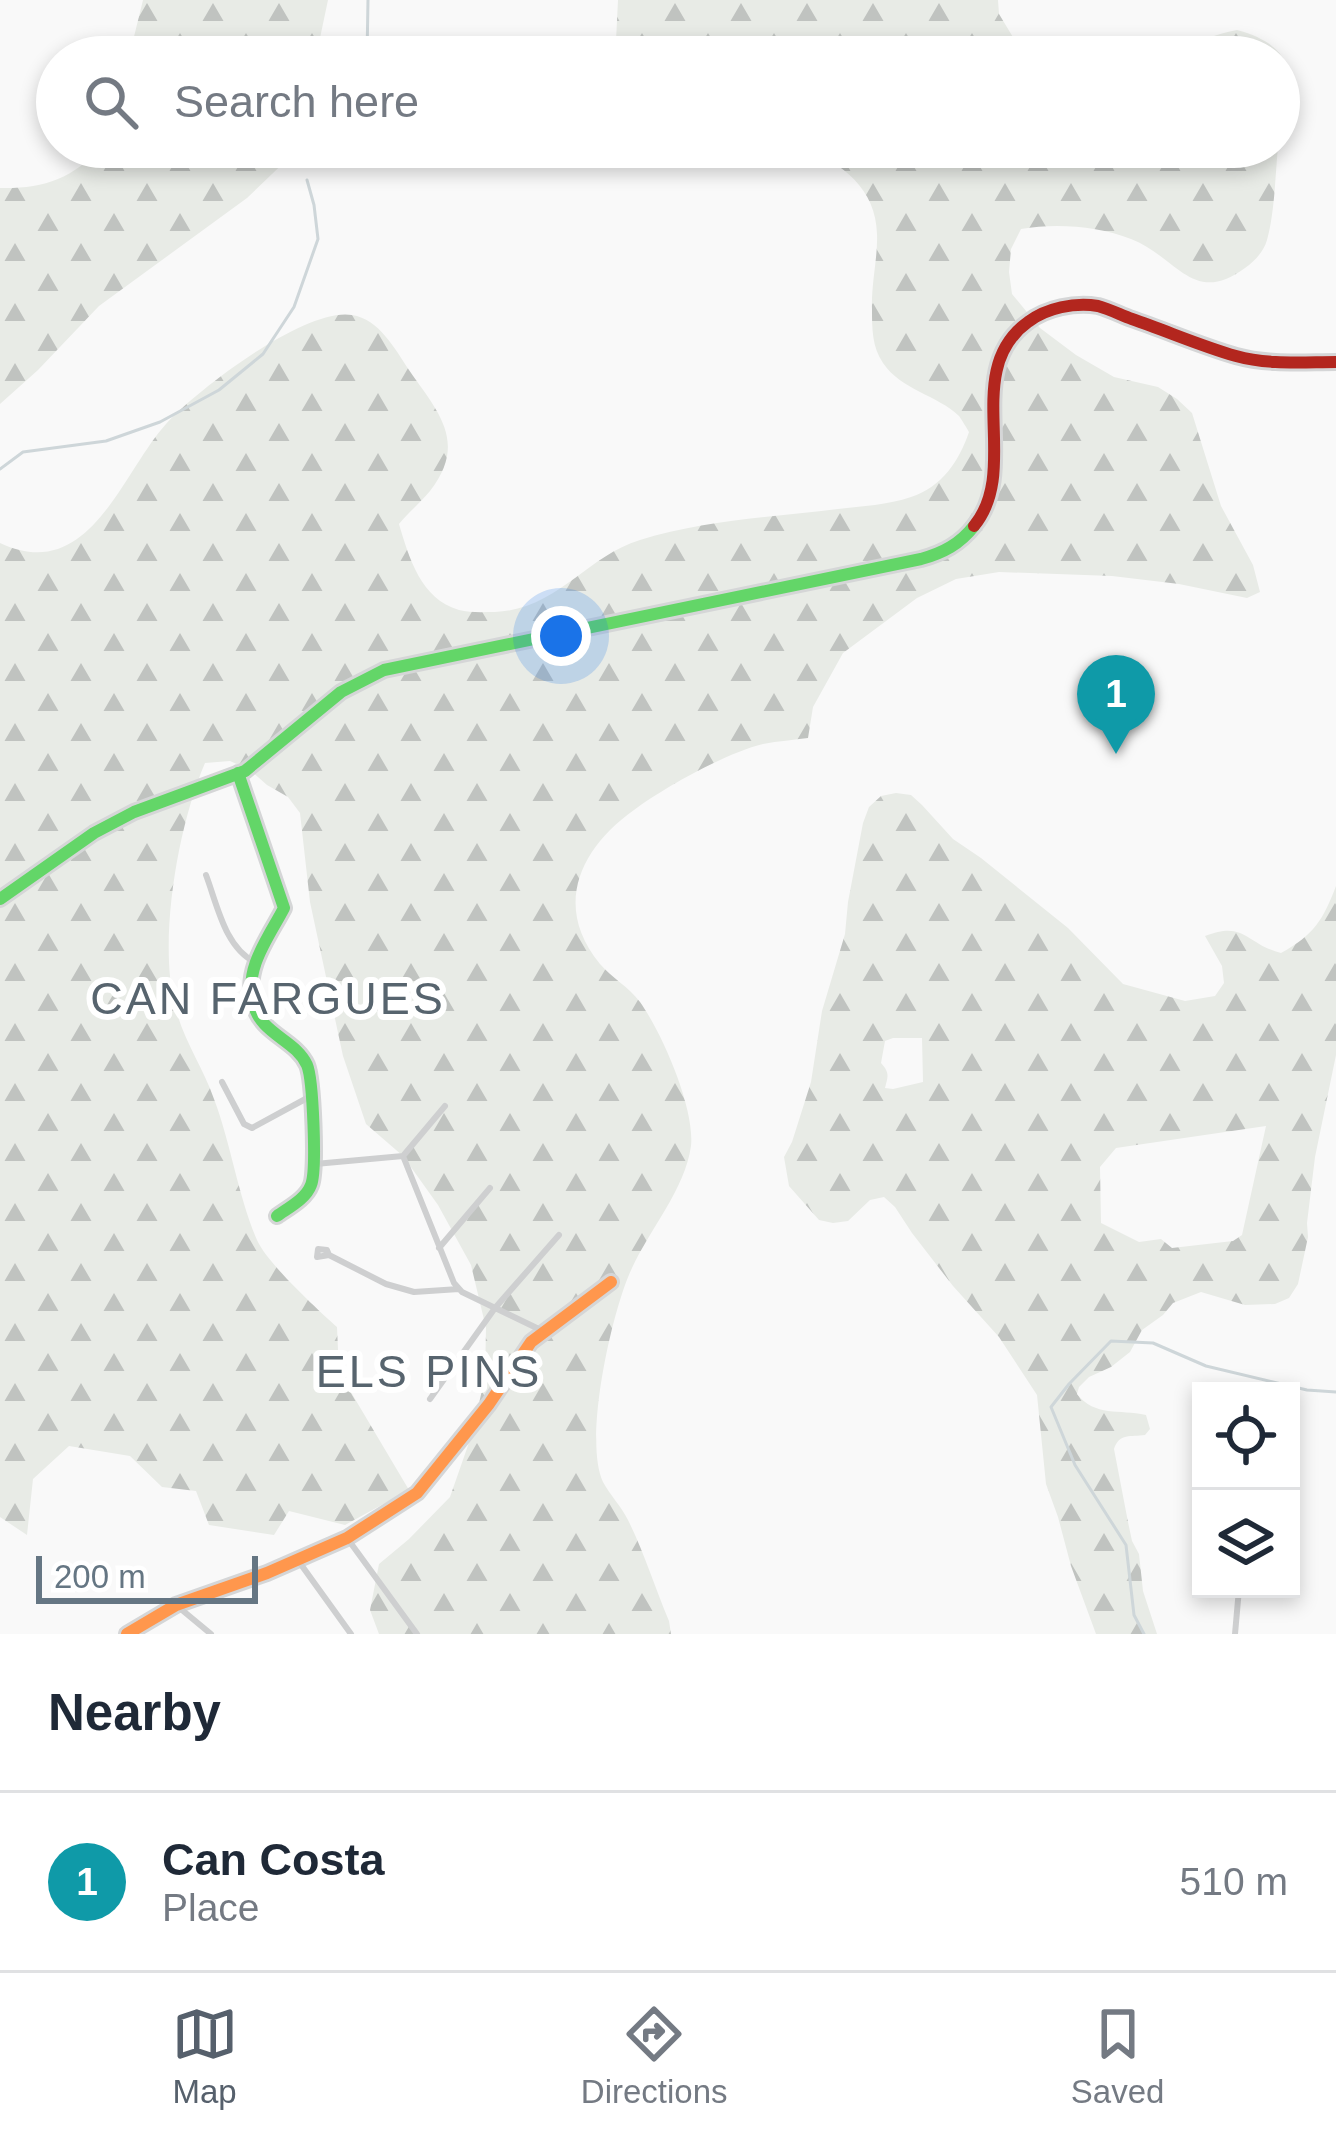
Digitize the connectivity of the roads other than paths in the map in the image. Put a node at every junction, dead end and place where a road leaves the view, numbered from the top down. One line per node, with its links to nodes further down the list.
1 (1336, 362): 2 (main road)
2 (238, 773): 4 (main road); 5 (main road)
3 (206, 875): 5 (street)
4 (0, 899)
5 (255, 962): 7 (main road)
6 (222, 1082): 7 (street)
7 (309, 1097): 10 (main road)
8 (445, 1106): 9 (street)
9 (403, 1156): 10 (street); 14 (street)
10 (315, 1164): 12 (main road)
11 (490, 1188): 14 (street)
12 (277, 1216)
13 (559, 1234): 18 (street)
14 (439, 1248): 17 (street)
15 (329, 1255): 17 (street)
16 (611, 1282): 19 (main road)
17 (459, 1289): 18 (street)
18 (495, 1308): 19 (street); 20 (street)
19 (545, 1332): 21 (main road)
20 (430, 1399)
21 (347, 1538): 22 (main road); 28 (street)
22 (298, 1559): 24 (main road); 27 (street)
23 (1238, 1598): 29 (street)
24 (176, 1605): 25 (main road); 26 (street)
25 (128, 1634)
26 (211, 1634)
27 (350, 1634)
28 (417, 1634)
29 (1235, 1634)

